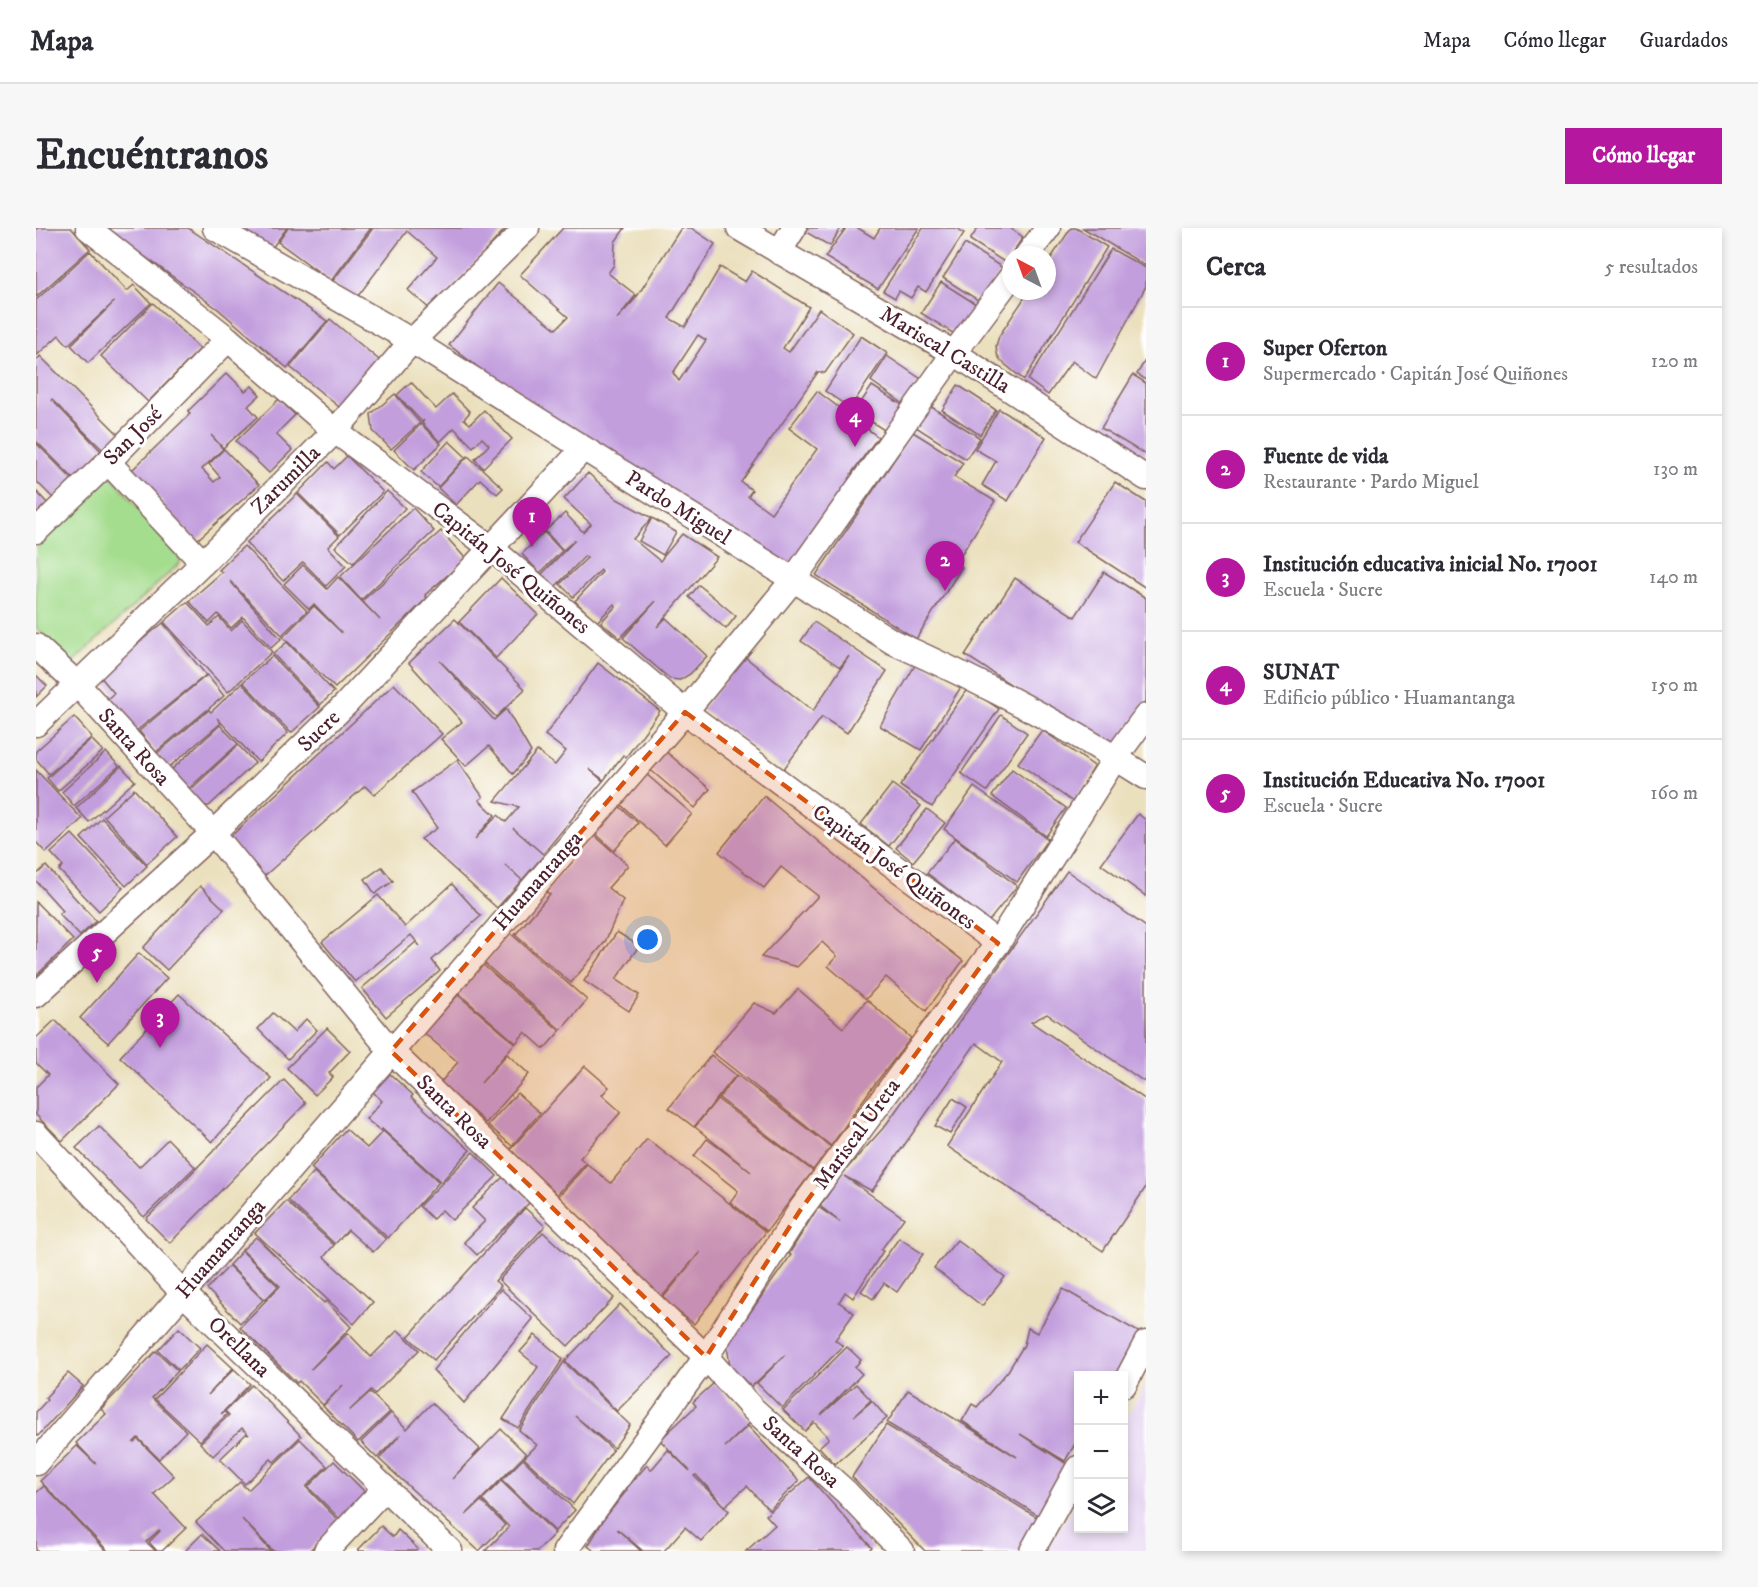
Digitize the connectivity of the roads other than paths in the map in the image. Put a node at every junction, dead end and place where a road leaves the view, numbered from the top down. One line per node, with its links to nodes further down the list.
1 (88, 228): 10 (street, Capitán José Quiñones)
2 (215, 228): 11 (street, Pardo Miguel)
3 (527, 228): 11 (street, Zarumilla)
4 (739, 228): 8 (street, Mariscal Castilla)
5 (794, 228): 8 (street)
6 (1048, 228): 7 (street)
7 (1035, 246)
8 (779, 252): 12 (street, Mariscal Castilla)
9 (1002, 289): 12 (street, Huamantanga)
10 (228, 339): 13 (street, Capitán José Quiñones); 15 (street, San José)
11 (412, 341): 13 (street, Zarumilla); 14 (street, Pardo Miguel)
12 (954, 353): 16 (street, Mariscal Castilla); 20 (street, Huamantanga)
13 (335, 430): 18 (street, Capitán José Quiñones); 19 (street, Zarumilla)
14 (583, 448): 18 (street, Sucre); 20 (street, Pardo Miguel)
15 (108, 462): 17 (street, San José); 19 (street)
16 (1146, 478)
17 (36, 531)
18 (491, 548): 23 (street, Capitán José Quiñones); 28 (street, Sucre)
19 (203, 563): 22 (street, Zarumilla)
20 (793, 580): 23 (street, Huamantanga); 26 (street, Pardo Miguel)
21 (36, 646): 22 (street, Santa Rosa)
22 (77, 684): 25 (street, Zarumilla); 28 (street, Santa Rosa)
23 (685, 712): 29 (street, Capitán José Quiñones); 31 (street, Huamantanga)
24 (1146, 716): 26 (street, Mariscal Ureta)
25 (36, 724)
26 (1115, 758): 27 (street, Pardo Miguel); 29 (street, Mariscal Ureta)
27 (1146, 777)
28 (213, 833): 30 (street, Sucre); 31 (street, Santa Rosa)
29 (998, 943): 35 (street, Mariscal Ureta)
30 (36, 995)
31 (391, 1051): 33 (street, Huamantanga); 35 (street, Santa Rosa)
32 (36, 1134): 33 (street, Orellana)
33 (183, 1293): 37 (street, Huamantanga); 39 (street, Orellana)
34 (1146, 1343): 36 (street)
35 (706, 1357): 42 (street, Mariscal Ureta); 43 (street, Santa Rosa)
36 (1128, 1377)
37 (36, 1463)
38 (1074, 1475): 44 (street)
39 (385, 1488): 40 (street); 41 (street, Orellana)
40 (326, 1551)
41 (450, 1551)
42 (565, 1551)
43 (902, 1551)
44 (1032, 1551)

